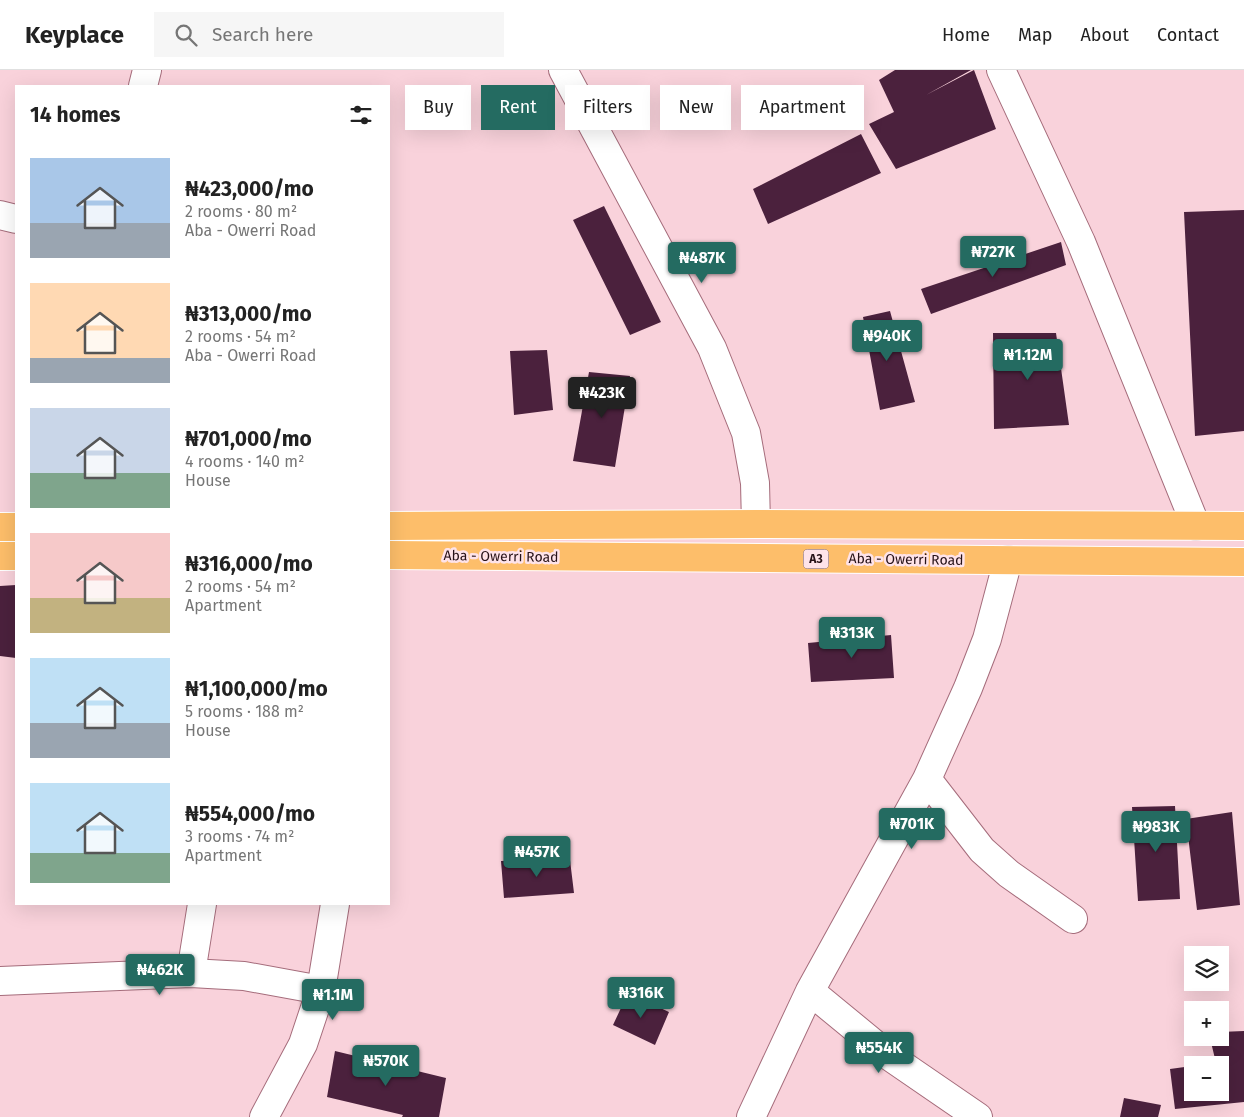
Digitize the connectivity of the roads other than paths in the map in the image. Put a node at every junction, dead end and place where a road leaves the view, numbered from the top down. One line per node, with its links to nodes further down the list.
1 (147, 70): 4 (street)
2 (562, 70): 7 (street)
3 (1001, 70): 9 (street)
4 (143, 85)
5 (0, 215): 6 (street)
6 (15, 219)
7 (756, 524): 8 (main road); 9 (main road)
8 (390, 526)
9 (1196, 526): 10 (main road)
10 (1244, 526)
11 (0, 527): 12 (main road)
12 (15, 527)
13 (390, 555): 16 (main road, Aba - Owerri Road / A3)
14 (0, 556): 15 (main road)
15 (15, 556)
16 (1008, 560): 17 (main road, Aba - Owerri Road / A3); 18 (street)
17 (1244, 562)
18 (927, 779): 21 (street); 25 (street)
19 (202, 905): 22 (street)
20 (335, 905): 24 (street)
21 (1073, 919)
22 (191, 973): 23 (street); 24 (street)
23 (0, 981)
24 (321, 990): 26 (street)
25 (810, 991): 27 (street); 28 (street)
26 (264, 1117)
27 (751, 1117)
28 (978, 1117)

